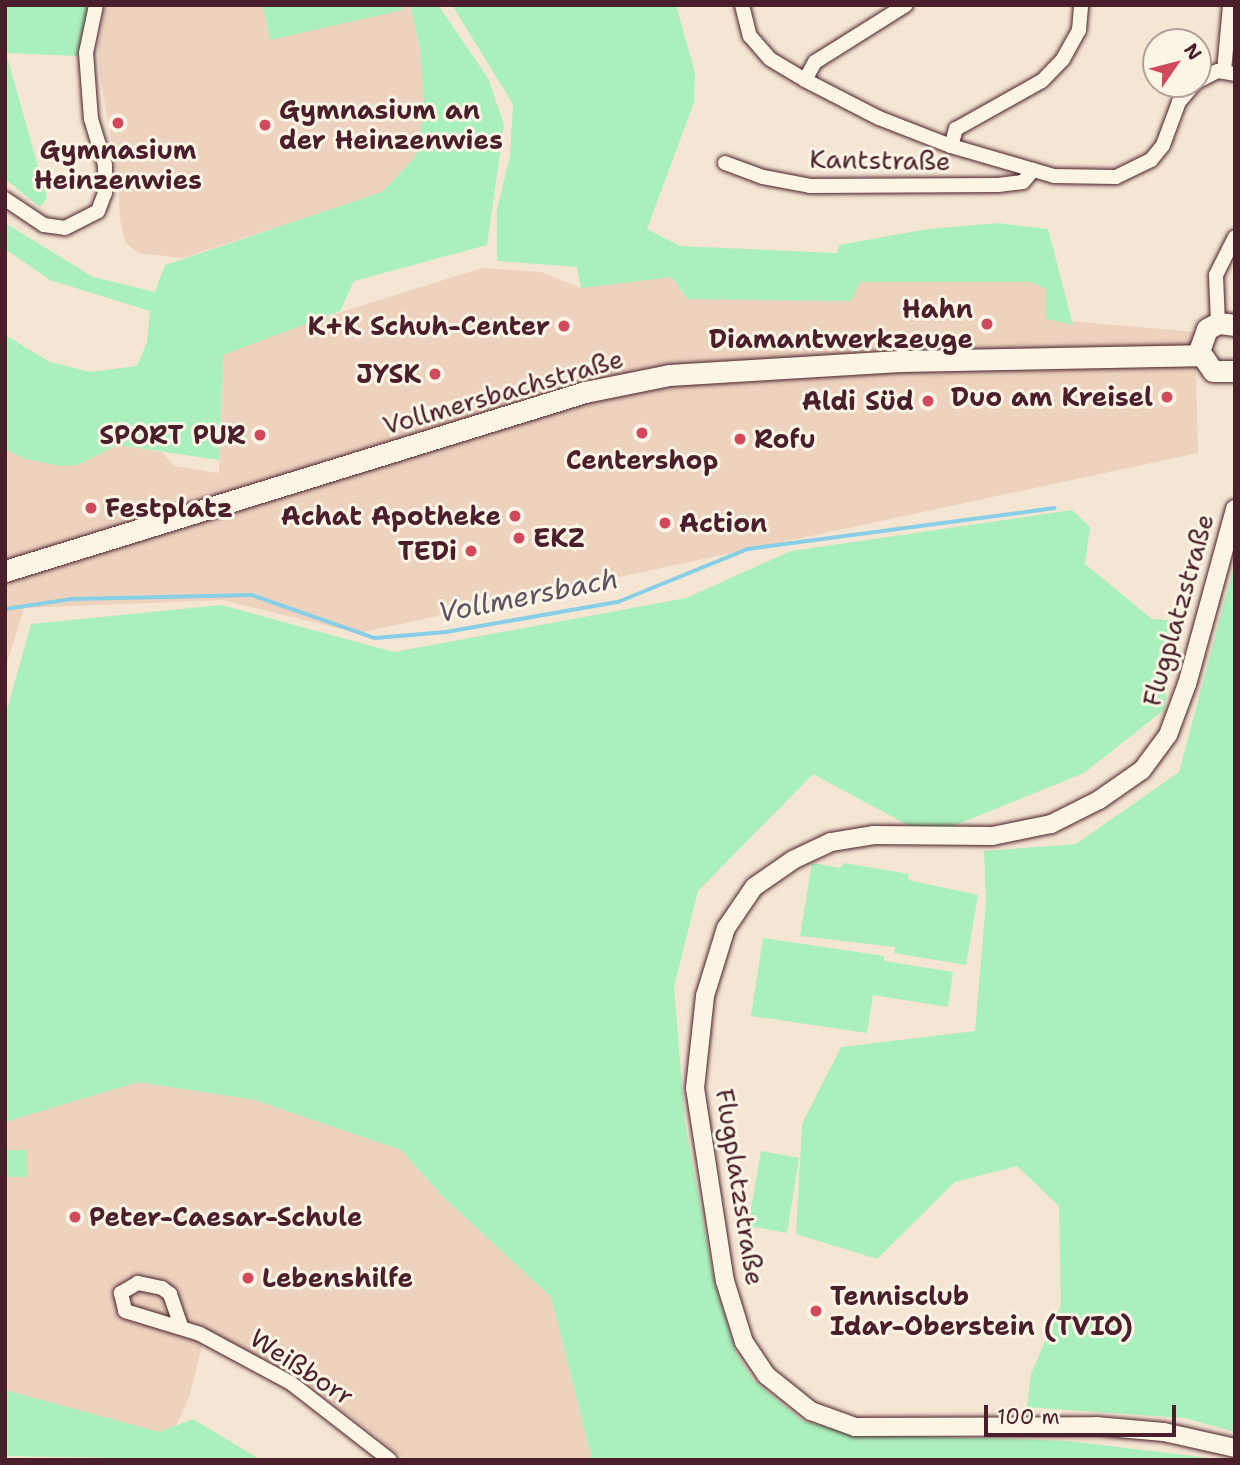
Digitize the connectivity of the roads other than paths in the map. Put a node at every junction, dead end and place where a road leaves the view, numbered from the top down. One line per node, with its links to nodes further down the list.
1 (96, 5): 13 (street)
2 (742, 5): 8 (street)
3 (906, 5): 8 (street)
4 (1081, 5): 10 (street)
5 (1230, 5): 6 (street)
6 (1230, 73): 7 (street)
7 (1212, 78)
8 (805, 80): 10 (street)
9 (1183, 98): 12 (street)
10 (951, 146): 12 (street)
11 (725, 163): 12 (street, Kantstraße)
12 (1033, 170)
13 (5, 199)
14 (1235, 237): 15 (street)
15 (1226, 324): 16 (main road)
16 (1200, 355): 17 (main road); 19 (main road, Vollmersbachstraße)
17 (1234, 375)
18 (1235, 509): 21 (street, Flugplatzstraße)
19 (5, 571)
20 (181, 1326): 22 (street, Weißborr)
21 (1235, 1448)
22 (390, 1460)

